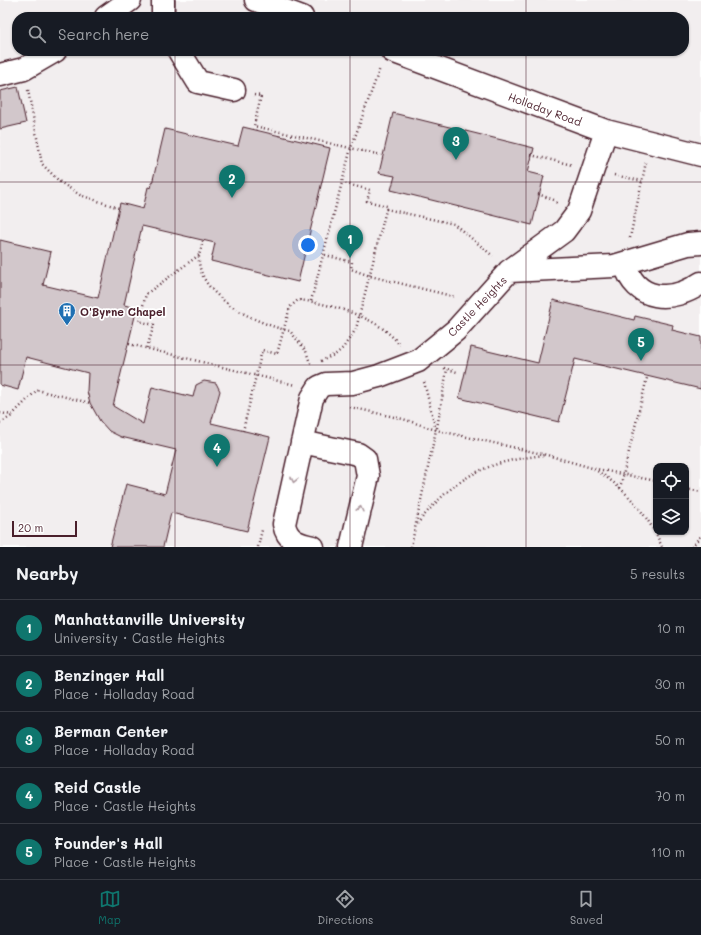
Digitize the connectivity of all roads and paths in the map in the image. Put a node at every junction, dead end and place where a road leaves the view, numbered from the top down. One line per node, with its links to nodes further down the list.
1 (130, 0): 4 (street)
2 (163, 0): 5 (street)
3 (256, 0): 6 (street)
4 (113, 12)
5 (163, 12)
6 (288, 12)
7 (46, 56): 10 (street)
8 (182, 56): 12 (street)
9 (387, 58): 13 (street, Holladay Road); 15 (path)
10 (24, 69): 11 (street); 19 (path)
11 (0, 76)
12 (234, 90): 15 (path)
13 (606, 131): 14 (street, Holladay Road); 26 (street)
14 (650, 142): 17 (street, Holladay Road); 25 (path)
15 (351, 148): 16 (path); 18 (path)
16 (381, 155)
17 (701, 155)
18 (343, 183): 20 (path); 23 (path)
19 (119, 208)
20 (386, 209): 26 (path); 27 (path)
21 (203, 240): 24 (path)
22 (701, 243): 25 (street, Castle Heights)
23 (325, 255): 27 (path); 29 (path)
24 (199, 256): 32 (path); 34 (path)
25 (625, 264): 26 (street, Castle Heights); 28 (street)
26 (509, 272): 30 (street, Castle Heights)
27 (370, 276): 30 (path); 31 (path)
28 (701, 283)
29 (312, 301): 31 (path); 32 (path)
30 (482, 303): 35 (street, Castle Heights)
31 (360, 316): 32 (path); 35 (path)
32 (283, 330): 37 (path)
33 (129, 344): 34 (path)
34 (147, 348): 37 (path)
35 (418, 361): 39 (street, Castle Heights); 45 (path)
36 (447, 369): 45 (path)
37 (256, 375): 39 (path); 44 (path)
38 (647, 378): 49 (path)
39 (312, 398): 45 (path); 46 (street)
40 (90, 403): 42 (path)
41 (0, 413): 42 (path)
42 (12, 415): 43 (path)
43 (0, 423)
44 (243, 430)
45 (436, 430): 47 (path); 54 (path)
46 (302, 442): 56 (street, one-way to 56); 57 (street, one-way to 46)
47 (547, 455): 48 (path); 54 (path)
48 (592, 468): 49 (path); 51 (path)
49 (623, 474): 50 (path); 51 (path)
50 (653, 480)
51 (620, 488): 59 (path)
52 (689, 489): 53 (path)
53 (701, 492)
54 (416, 525): 58 (path)
55 (701, 535): 60 (path)
56 (313, 547)
57 (351, 547)
58 (411, 547)
59 (662, 547)
60 (692, 547)

